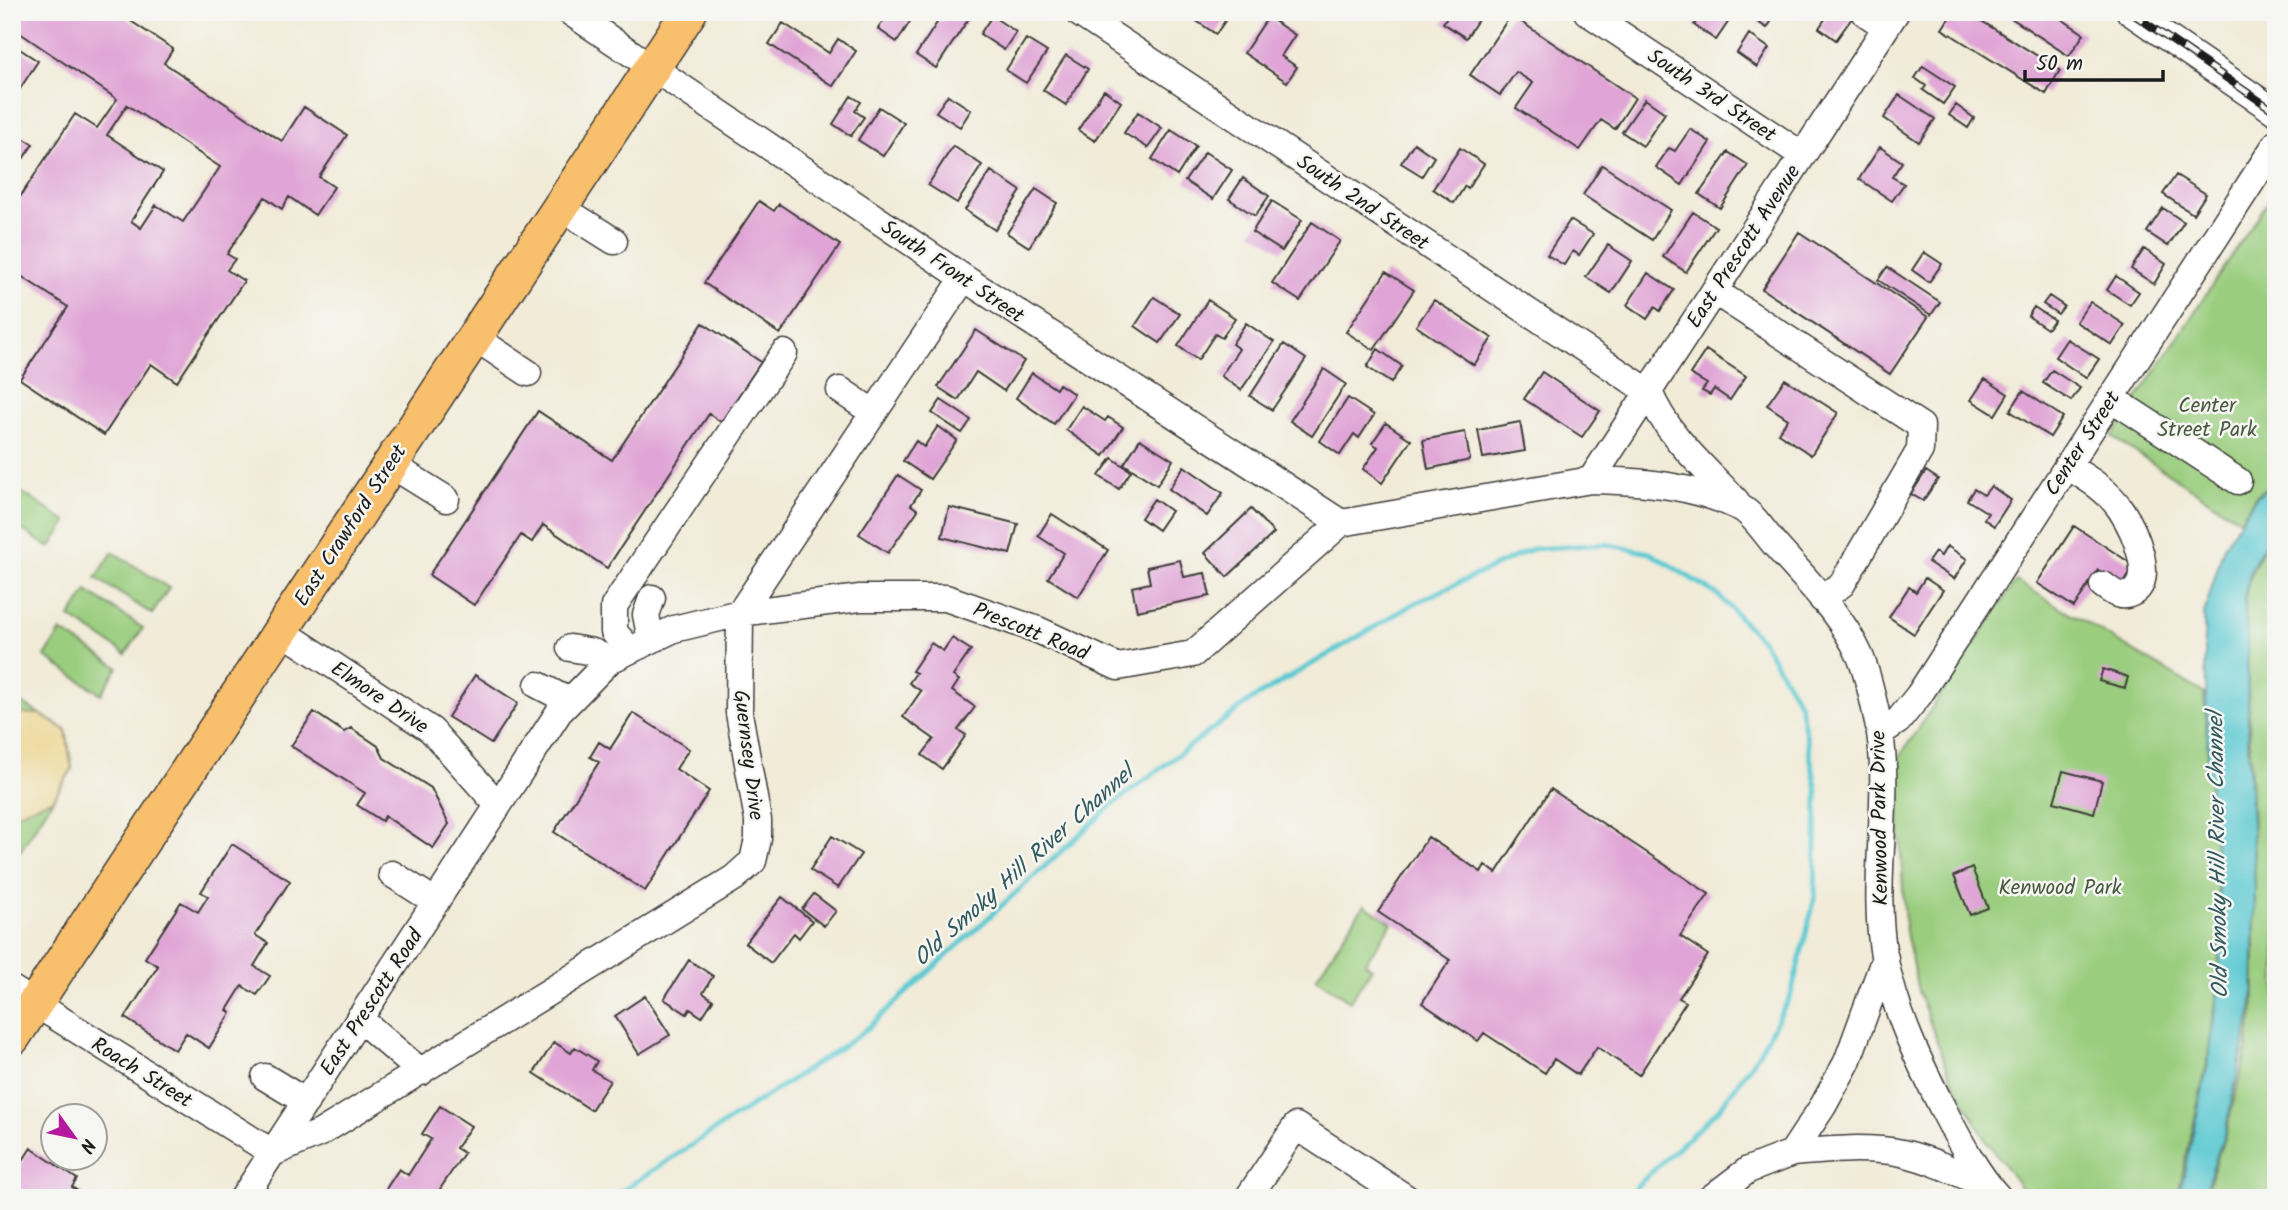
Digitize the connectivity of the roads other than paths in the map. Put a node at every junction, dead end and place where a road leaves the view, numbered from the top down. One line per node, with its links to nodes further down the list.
1 (570, 12): 8 (street, South Front Street)
2 (689, 12): 8 (main road, East Crawford Street)
3 (1077, 12): 20 (street, South 2nd Street)
4 (1587, 12): 11 (street, South 3rd Street)
5 (1864, 12): 7 (street)
6 (2130, 12): 9 (street)
7 (1891, 20): 11 (street, East Prescott Avenue)
8 (653, 67): 12 (main road, East Crawford Street); 14 (street, South Front Street)
9 (2276, 112)
10 (2276, 144): 21 (street, Center Street)
11 (1802, 155): 15 (street, East Prescott Avenue)
12 (560, 207): 13 (street); 16 (main road, East Crawford Street)
13 (614, 241)
14 (964, 278): 22 (street); 29 (street, South Front Street)
15 (1714, 291): 20 (street, East Prescott Avenue); 32 (street)
16 (474, 337): 18 (street); 23 (main road, East Crawford Street)
17 (784, 353): 36 (street)
18 (528, 373)
19 (840, 390): 22 (street)
20 (1649, 392): 25 (street, East Prescott Avenue); 28 (street, Kenwood Park Drive)
21 (2111, 398): 24 (street, Center Street); 26 (street)
22 (874, 413): 33 (street)
23 (390, 464): 27 (street); 34 (main road, East Crawford Street)
24 (2067, 466): 30 (street); 39 (street, Center Street)
25 (1591, 480): 28 (street, Kenwood Park Drive); 29 (street)
26 (2238, 481)
27 (446, 499)
28 (1744, 510): 32 (street, Kenwood Park Drive)
29 (1341, 523): 33 (street, Prescott Road)
30 (2103, 585)
31 (652, 598): 36 (street)
32 (1822, 599): 39 (street, Kenwood Park Drive)
33 (740, 613): 36 (street, Prescott Road); 47 (street, Guernsey Drive)
34 (280, 631): 40 (street, Elmore Drive); 44 (main road, East Crawford Street)
35 (570, 648): 36 (street)
36 (630, 650): 38 (street, Prescott Road)
37 (538, 685): 38 (street)
38 (569, 701): 40 (street, Prescott Road)
39 (1880, 733): 43 (street, Kenwood Park Drive)
40 (498, 805): 42 (street, East Prescott Road)
41 (392, 874): 42 (street)
42 (436, 902): 45 (street, East Prescott Road)
43 (1885, 958): 51 (street); 52 (street, Kenwood Park Drive)
44 (23, 996): 46 (main road, East Crawford Street); 50 (street, Roach Street)
45 (359, 1018): 47 (street); 49 (street, East Prescott Road)
46 (12, 1038)
47 (421, 1072): 50 (street, Guernsey Drive)
48 (265, 1077): 49 (street)
49 (306, 1102): 50 (street, East Prescott Road)
50 (273, 1153): 53 (street, East Prescott Road)
51 (1792, 1153): 52 (street); 56 (street)
52 (1994, 1192)
53 (243, 1198)
54 (1248, 1198): 55 (street)
55 (1406, 1198)
56 (1711, 1198)

